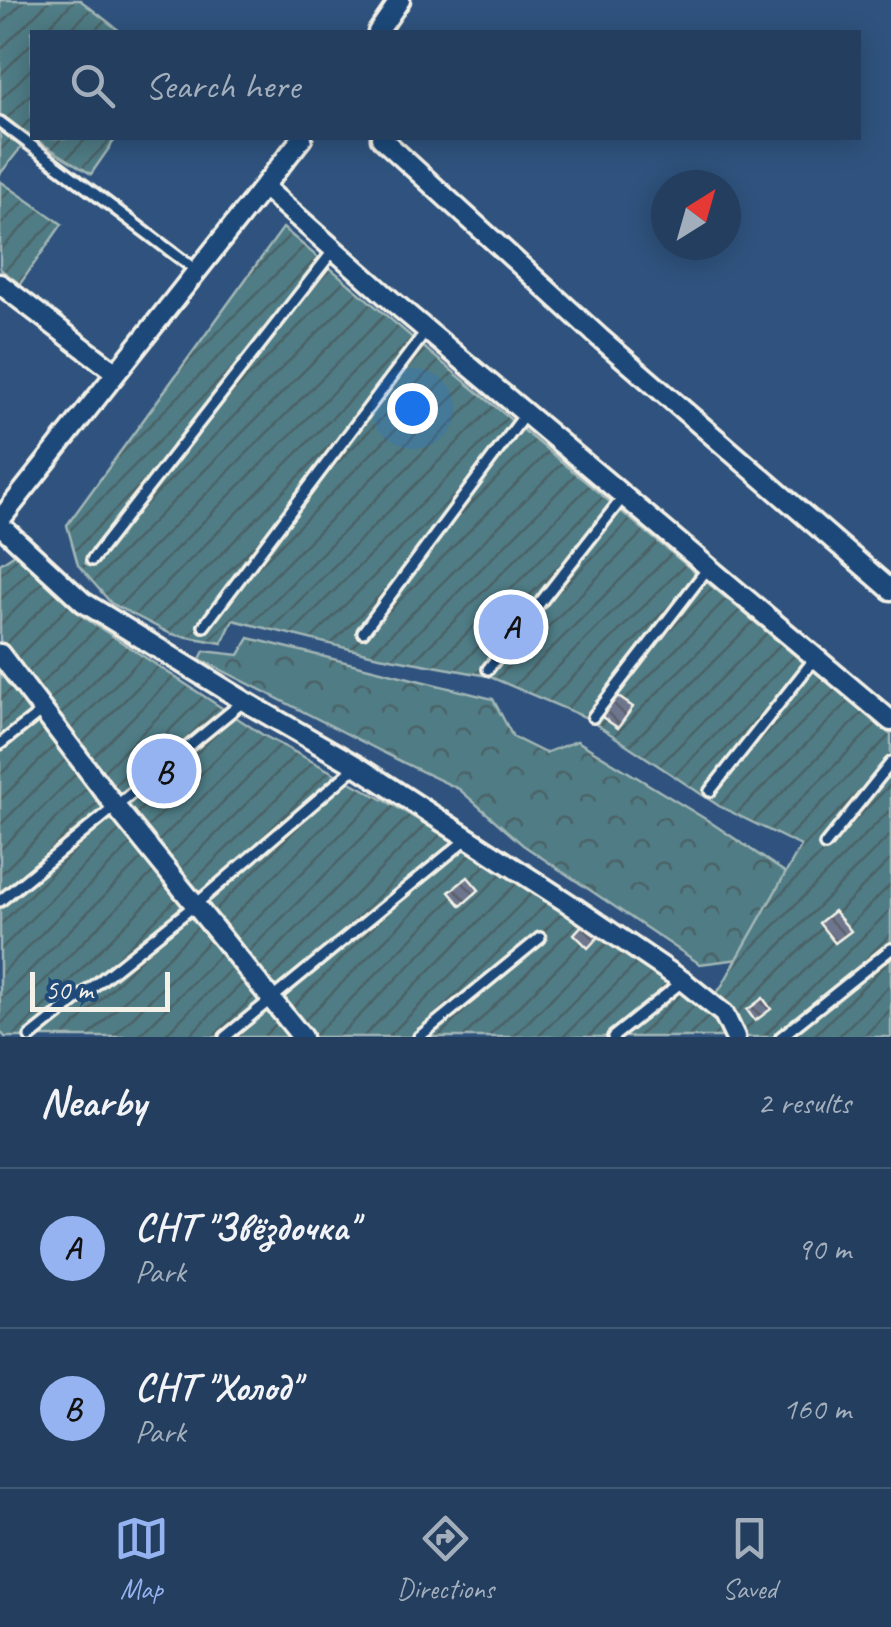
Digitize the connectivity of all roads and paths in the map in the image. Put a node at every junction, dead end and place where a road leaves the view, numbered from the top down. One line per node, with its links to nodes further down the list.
1 (400, 0): 2 (street)
2 (379, 30)
3 (0, 122): 8 (lane)
4 (300, 140): 6 (street)
5 (383, 140): 17 (street)
6 (264, 188): 7 (street); 8 (street)
7 (335, 248): 10 (street); 15 (lane)
8 (198, 272): 11 (street)
9 (0, 284): 11 (street)
10 (427, 330): 12 (street); 18 (lane)
11 (115, 372): 14 (street)
12 (526, 413): 13 (street); 19 (lane)
13 (624, 496): 16 (street); 22 (lane)
14 (0, 523): 23 (street)
15 (92, 560)
16 (709, 566): 21 (street); 25 (lane)
17 (891, 590)
18 (204, 626)
19 (363, 632)
20 (0, 654): 24 (street)
21 (816, 657): 26 (street); 30 (lane)
22 (488, 669)
23 (244, 701): 29 (street); 31 (lane)
24 (42, 711): 27 (lane); 31 (street)
25 (593, 718)
26 (891, 722)
27 (0, 744)
28 (891, 763): 33 (lane)
29 (357, 766): 32 (street); 35 (lane)
30 (710, 791)
31 (116, 808): 34 (lane); 35 (street)
32 (468, 838): 38 (street); 39 (lane)
33 (825, 845)
34 (0, 901)
35 (195, 905): 39 (street); 40 (lane)
36 (540, 938): 43 (lane)
37 (891, 949): 46 (lane)
38 (683, 981): 44 (lane); 45 (street)
39 (272, 999): 41 (lane); 42 (street)
40 (30, 1037)
41 (225, 1037)
42 (302, 1037)
43 (419, 1037)
44 (613, 1037)
45 (735, 1037)
46 (781, 1037)

